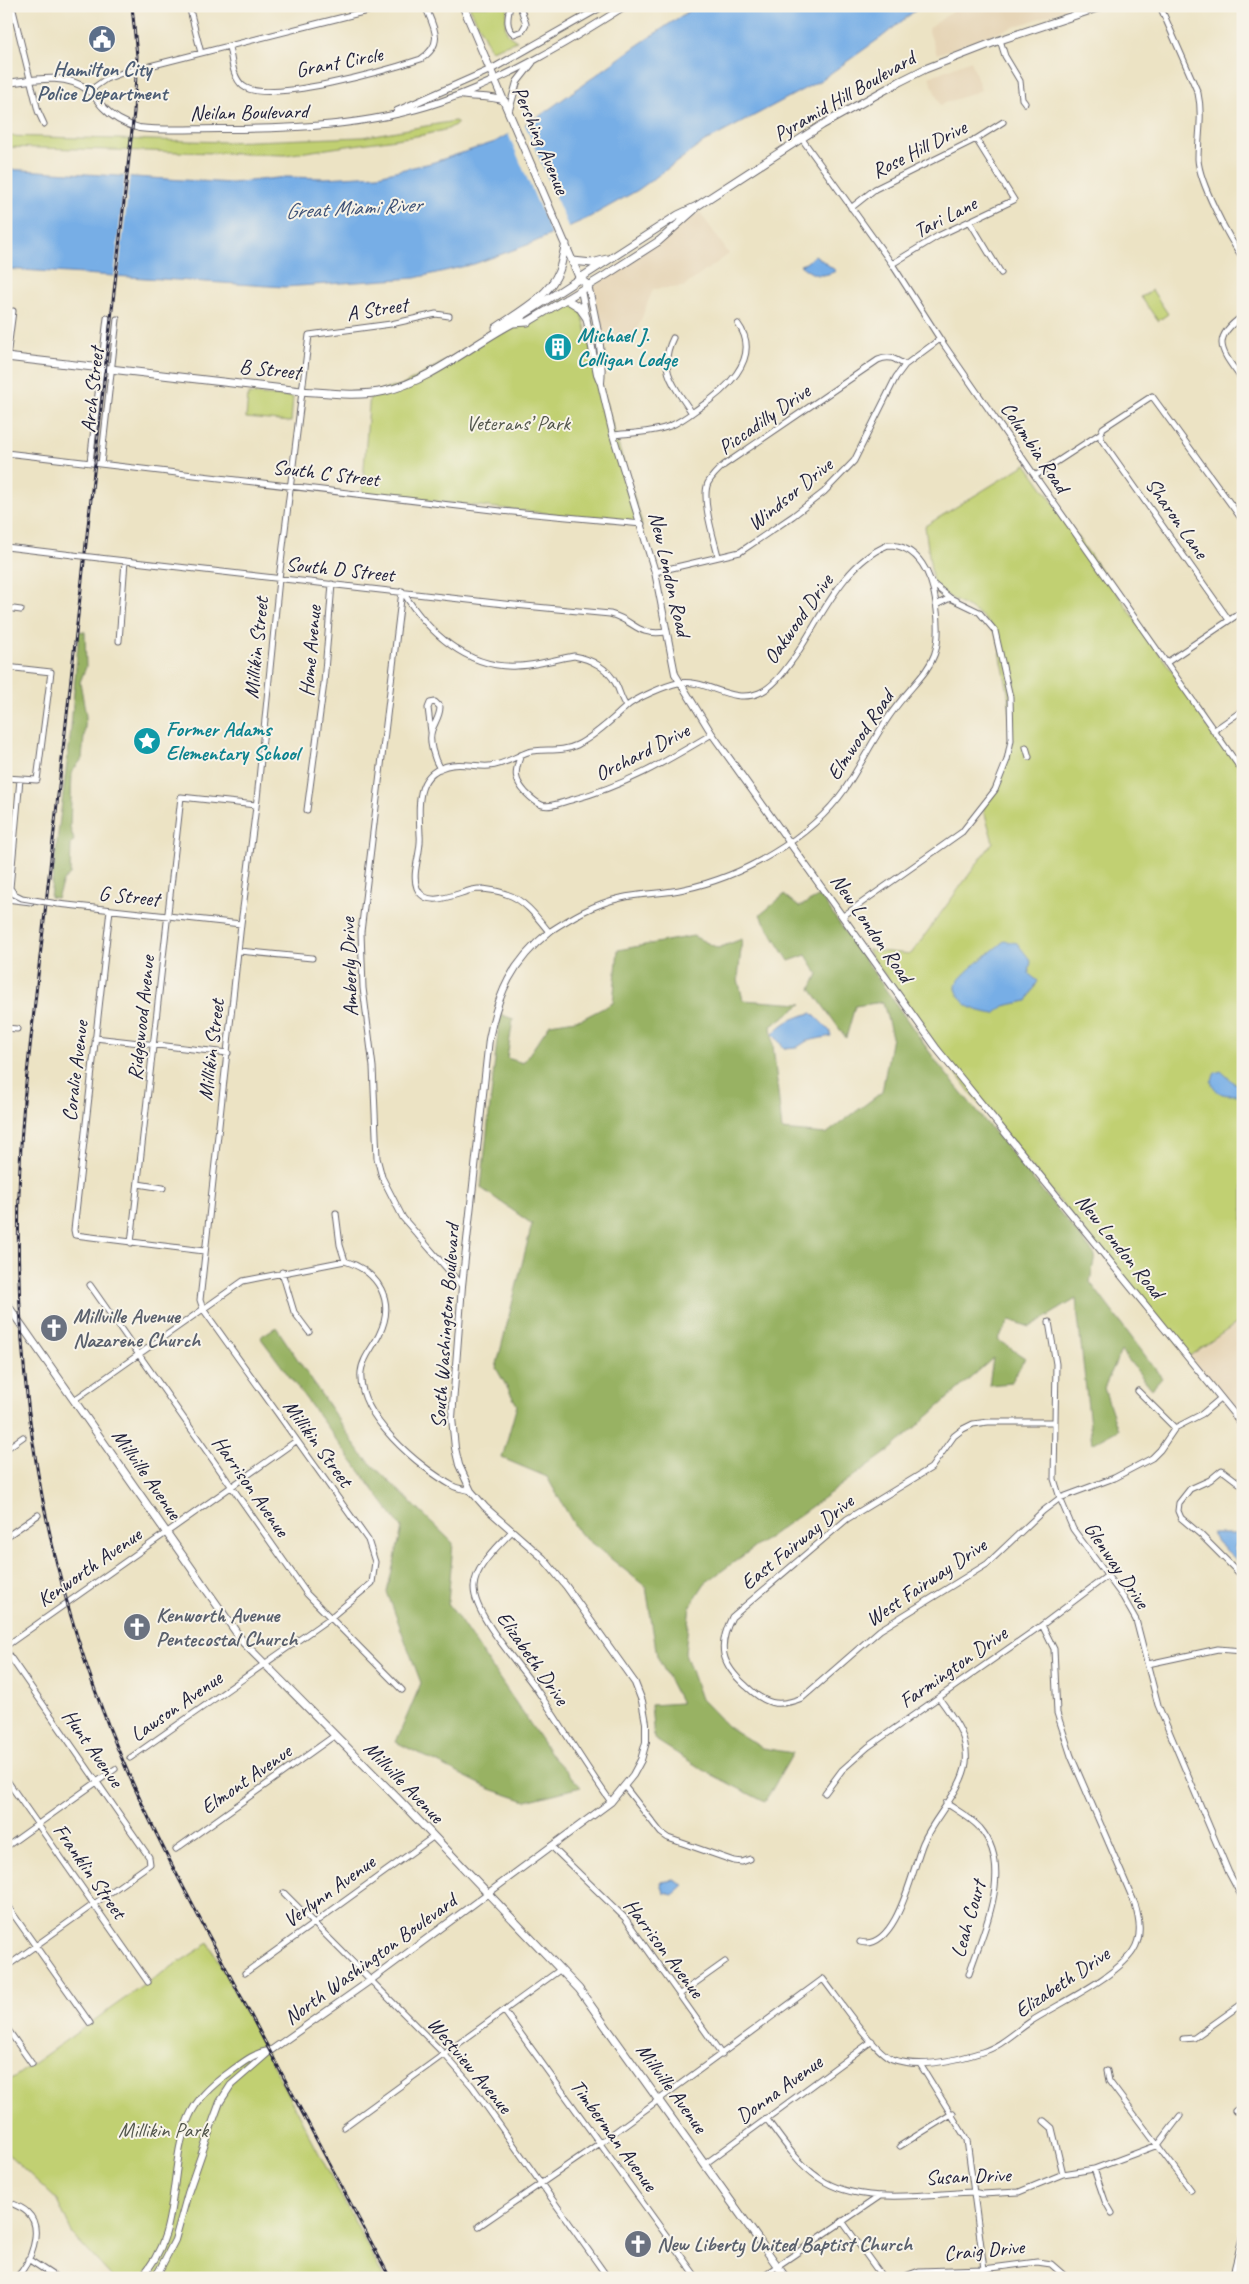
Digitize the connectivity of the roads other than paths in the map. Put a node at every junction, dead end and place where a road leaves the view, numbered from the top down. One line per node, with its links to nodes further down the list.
1 (12, 6): 19 (street)
2 (189, 6): 15 (street)
3 (387, 6): 12 (street)
4 (425, 6): 14 (street, Grant Circle)
5 (463, 6): 17 (main road, Pershing Avenue)
6 (510, 6): 7 (street)
7 (520, 6)
8 (604, 6): 17 (street, Neilan Boulevard)
9 (625, 6): 16 (street, Neilan Boulevard)
10 (1103, 6): 13 (main road, Pyramid Hill Boulevard)
11 (1160, 6): 36 (street)
12 (377, 8): 14 (street)
13 (1000, 40): 24 (street); 29 (main road, Pyramid Hill Boulevard)
14 (229, 47): 15 (street)
15 (201, 53): 21 (street)
16 (537, 58): 18 (street, Neilan Boulevard); 25 (street)
17 (492, 69): 18 (main road, Pershing Avenue); 26 (street, Neilan Boulevard)
18 (496, 79): 22 (street, Neilan Boulevard); 23 (main road, Pershing Avenue)
19 (30, 80): 20 (street); 21 (street); 28 (street)
20 (6, 83)
21 (89, 91): 26 (street, Neilan Boulevard)
22 (460, 95): 23 (street); 26 (street, Neilan Boulevard)
23 (505, 101): 25 (main road, Pershing Avenue)
24 (1025, 103)
25 (509, 110): 34 (main road, Pershing Avenue)
26 (392, 114)
27 (1003, 122): 30 (street, Rose Hill Drive)
28 (44, 124)
29 (802, 138): 31 (main road, Pyramid Hill Boulevard); 32 (street, Columbia Road)
30 (976, 139): 32 (street, Rose Hill Drive); 33 (street, Tari Lane)
31 (698, 206): 35 (main road, Pyramid Hill Boulevard); 41 (main road, Pyramid Hill Boulevard)
32 (851, 208): 38 (street, Columbia Road)
33 (970, 222): 38 (street, Tari Lane); 39 (street)
34 (566, 244): 37 (main road, Pershing Avenue); 53 (main road)
35 (616, 257): 37 (main road); 40 (main road, Pyramid Hill Boulevard)
36 (1243, 258)
37 (573, 262): 40 (main road, Pershing Avenue)
38 (892, 264): 55 (street, Columbia Road)
39 (1002, 273)
40 (580, 279): 41 (main road, Pershing Avenue); 42 (main road, New London Road); 50 (main road, B Street)
41 (588, 286): 42 (main road, Pyramid Hill Boulevard); 62 (street, New London Road)
42 (581, 290): 43 (main road, B Street); 46 (street, New London Road)
43 (566, 299): 46 (main road); 50 (main road, B Street)
44 (13, 311): 56 (street)
45 (449, 316): 52 (street, A Street)
46 (586, 316): 62 (street, New London Road)
47 (1243, 316): 61 (street)
48 (107, 318): 59 (street, Arch Street)
49 (117, 319): 60 (street, Arch Street)
50 (513, 323): 53 (main road, B Street)
51 (738, 324): 64 (street)
52 (309, 334): 63 (street, Millikin Street)
53 (488, 337): 63 (main road, B Street)
54 (673, 338): 64 (street)
55 (940, 339): 58 (street, Windsor Drive); 70 (street, Columbia Road)
56 (6, 357): 57 (street); 59 (main road, B Street)
57 (6, 362)
58 (906, 365): 75 (street, Windsor Drive); 75 (street, Piccadilly Drive)
59 (102, 368): 60 (main road, B Street); 68 (street, Arch Street)
60 (111, 368): 63 (main road, B Street); 69 (street, Arch Street)
61 (1243, 381)
62 (601, 384): 66 (street, New London Road)
63 (301, 391): 71 (street, Millikin Street)
64 (692, 413): 66 (street)
65 (1101, 433): 70 (street); 72 (street); 87 (street, Sharon Lane)
66 (612, 435): 73 (street, New London Road)
67 (6, 453): 68 (street, South C Street)
68 (90, 462): 69 (street, South C Street)
69 (101, 464): 71 (street, South C Street)
70 (1035, 476): 90 (street, Columbia Road)
71 (290, 485): 73 (street, South C Street); 78 (street, Millikin Street)
72 (1243, 521)
73 (642, 524): 77 (street, New London Road)
74 (6, 547): 76 (street, South D Street, bridge)
75 (718, 556): 77 (street, Windsor Drive)
76 (125, 561): 78 (street, South D Street); 89 (street)
77 (655, 572): 88 (street, New London Road)
78 (279, 579): 79 (street, South D Street); 107 (street, Millikin Street)
79 (332, 584): 81 (street, South D Street); 108 (street, Home Avenue)
80 (933, 584): 82 (street); 83 (street, Oakwood Drive); 92 (street, Oakwood Drive)
81 (402, 592): 88 (street, South D Street); 93 (street); 132 (street, Amberly Drive)
82 (950, 598): 83 (street); 113 (street)
83 (936, 605): 109 (street, Elmwood Road)
84 (6, 608): 85 (street)
85 (21, 610)
86 (1243, 611): 87 (street)
87 (1229, 620): 90 (street)
88 (666, 632): 92 (street, New London Road)
89 (119, 641)
90 (1166, 663): 95 (street, Columbia Road)
91 (6, 667): 106 (street)
92 (679, 683): 93 (street); 97 (street, New London Road)
93 (626, 706): 99 (street)
94 (1243, 710): 95 (street)
95 (1212, 731): 104 (street, Columbia Road)
96 (431, 732): 96 (street); 102 (street)
97 (712, 734): 103 (street, Orchard Drive); 109 (street, New London Road)
98 (1026, 747): 100 (street)
99 (521, 756): 101 (street); 103 (street)
100 (1029, 757)
101 (503, 764): 102 (street); 103 (street)
102 (440, 769): 116 (street)
103 (515, 771)
104 (1243, 772)
105 (6, 778): 106 (street)
106 (20, 780): 112 (street, G Street, bridge)
107 (256, 805): 114 (street, Ridgewood Avenue); 115 (street, Millikin Street)
108 (307, 810)
109 (790, 841): 113 (street, New London Road); 116 (street, South Washington Boulevard)
110 (6, 899): 111 (street)
111 (34, 902)
112 (110, 910): 114 (street, G Street); 121 (street, Coralie Avenue)
113 (843, 916): 139 (street, New London Road)
114 (168, 917): 115 (street, G Street); 122 (street, Ridgewood Avenue)
115 (241, 924): 117 (street, Millikin Street)
116 (549, 932): 132 (street, South Washington Boulevard)
117 (239, 951): 118 (street); 123 (street, Millikin Street)
118 (312, 958)
119 (6, 1028): 120 (street)
120 (17, 1029)
121 (95, 1038): 122 (street); 127 (street, Coralie Avenue)
122 (154, 1045): 123 (street); 124 (street, Ridgewood Avenue)
123 (228, 1053): 128 (street, Millikin Street)
124 (138, 1184): 125 (street); 127 (street, Ridgewood Avenue)
125 (163, 1188)
126 (336, 1212): 129 (street)
127 (131, 1243): 128 (street)
128 (204, 1251): 134 (street, Millikin Street)
129 (345, 1261): 130 (street); 149 (street)
130 (282, 1272): 134 (street); 136 (street)
131 (90, 1285): 137 (street, Harrison Avenue)
132 (462, 1286): 149 (street, South Washington Boulevard)
133 (6, 1303): 140 (main road, Millville Avenue)
134 (203, 1309): 137 (street); 145 (street, Millikin Street)
135 (1049, 1322): 141 (street, Glenway Drive)
136 (309, 1332)
137 (138, 1354): 140 (street); 147 (street, Harrison Avenue)
138 (1138, 1391): 143 (street)
139 (1221, 1398): 142 (street, New London Road); 143 (street, West Fairway Drive)
140 (74, 1400): 153 (main road, Millville Avenue)
141 (1055, 1422): 150 (street, Glenway Drive); 164 (street, East Fairway Drive)
142 (1243, 1425)
143 (1175, 1428): 150 (street, West Fairway Drive)
144 (23, 1437): 146 (street)
145 (296, 1442): 147 (street, Kenworth Avenue); 157 (street, Millikin Street)
146 (6, 1449)
147 (232, 1486): 153 (street, Kenworth Avenue); 157 (street, Harrison Avenue)
148 (1243, 1486): 156 (street)
149 (472, 1491): 152 (street, South Washington Boulevard)
150 (1060, 1498): 155 (street, Glenway Drive); 164 (street, West Fairway Drive)
151 (38, 1515): 154 (street)
152 (512, 1531): 172 (street, South Washington Boulevard); 174 (street, Elizabeth Drive)
153 (166, 1533): 159 (street, Kenworth Avenue); 162 (main road, Millville Avenue)
154 (6, 1537)
155 (1107, 1576): 158 (street, Farmington Drive); 163 (street, Glenway Drive)
156 (1243, 1577)
157 (330, 1618): 162 (street, Millikin Street); 165 (street, Harrison Avenue)
158 (1042, 1625): 166 (street, Farmington Drive); 208 (street, Elizabeth Drive)
159 (6, 1646)
160 (1243, 1650): 163 (street)
161 (6, 1651): 171 (street, Hunt Avenue)
162 (264, 1664): 167 (main road, Millville Avenue); 168 (street, Lawson Avenue)
163 (1148, 1664): 184 (street, Glenway Drive)
164 (744, 1686)
165 (402, 1690)
166 (939, 1698): 173 (street, Farmington Drive); 175 (street)
167 (334, 1736): 177 (main road, Millville Avenue); 180 (street, Elmont Avenue)
168 (130, 1758)
169 (115, 1769): 171 (street)
170 (6, 1779): 176 (street, Franklin Street)
171 (96, 1782): 176 (street); 186 (street, Hunt Avenue)
172 (625, 1787): 174 (street, South Washington Boulevard); 181 (street)
173 (825, 1793)
174 (611, 1802): 178 (street, South Washington Boulevard)
175 (946, 1803): 188 (street); 194 (street, Leah Court)
176 (38, 1824): 179 (street); 186 (street, Franklin Street)
177 (433, 1837): 183 (main road, Millville Avenue); 187 (street, Verlynn Avenue)
178 (551, 1846): 183 (street, South Washington Boulevard); 197 (street, Harrison Avenue)
179 (6, 1847)
180 (176, 1849)
181 (750, 1859)
182 (284, 1892): 187 (street, Westview Avenue)
183 (488, 1893): 192 (main road, Millville Avenue); 195 (street, North Washington Boulevard)
184 (1243, 1899)
185 (6, 1904): 189 (street)
186 (94, 1905): 189 (street); 196 (street, Franklin Street)
187 (314, 1922): 193 (street, Verlynn Avenue); 195 (street, Westview Avenue)
188 (860, 1942)
189 (35, 1946): 191 (street); 200 (street)
190 (725, 1962): 197 (street)
191 (6, 1967)
192 (561, 1970): 199 (street); 210 (main road, Millville Avenue)
193 (245, 1973)
194 (969, 1974)
195 (371, 1980): 204 (street, North Washington Boulevard); 206 (street, Westview Avenue)
196 (148, 1982)
197 (680, 1994): 205 (street, Harrison Avenue)
198 (1243, 2003): 202 (street)
199 (505, 2012): 206 (street); 218 (street, Timberman Avenue)
200 (90, 2023)
201 (6, 2027): 207 (street)
202 (1183, 2039)
203 (872, 2041): 205 (street, Elizabeth Drive); 208 (street, Elizabeth Drive); 215 (street, Donna Avenue)
204 (270, 2051): 238 (street, North Washington Boulevard); 239 (street, North Washington Boulevard)
205 (722, 2055): 210 (street)
206 (445, 2056): 217 (street); 224 (street, Westview Avenue)
207 (32, 2064)
208 (920, 2064): 213 (street)
209 (1107, 2071): 219 (street)
210 (659, 2100): 218 (street); 221 (main road, Millville Avenue)
211 (1243, 2106): 212 (street)
212 (1235, 2111)
213 (952, 2113): 220 (street); 226 (street)
214 (1180, 2116): 219 (street)
215 (766, 2118): 221 (street, Donna Avenue); 227 (street, Susan Drive)
216 (1044, 2121): 223 (street)
217 (344, 2128)
218 (600, 2143): 224 (street); 241 (street, Timberman Avenue)
219 (1158, 2145): 222 (street, Susan Drive); 225 (street)
220 (900, 2146)
221 (705, 2164): 234 (main road, Millville Avenue)
222 (1094, 2169): 223 (street, Susan Drive); 229 (street)
223 (1063, 2174): 226 (street, Susan Drive)
224 (542, 2184): 231 (street); 240 (street, Westview Avenue)
225 (1191, 2190)
226 (973, 2192): 227 (street, Susan Drive); 235 (street)
227 (881, 2196): 230 (street)
228 (6, 2201): 233 (street)
229 (1112, 2212)
230 (842, 2221): 234 (street); 244 (street)
231 (479, 2226)
232 (1242, 2238): 248 (street)
233 (28, 2259): 236 (street); 237 (street)
234 (778, 2265): 242 (street); 243 (main road, Millville Avenue)
235 (984, 2269): 245 (street, Craig Drive); 246 (street); 247 (street, Craig Drive)
236 (16, 2278)
237 (57, 2278)
238 (140, 2278)
239 (152, 2278)
240 (608, 2278)
241 (697, 2278)
242 (760, 2278)
243 (786, 2278)
244 (883, 2278)
245 (900, 2278)
246 (987, 2278)
247 (1067, 2278)
248 (1232, 2278)

